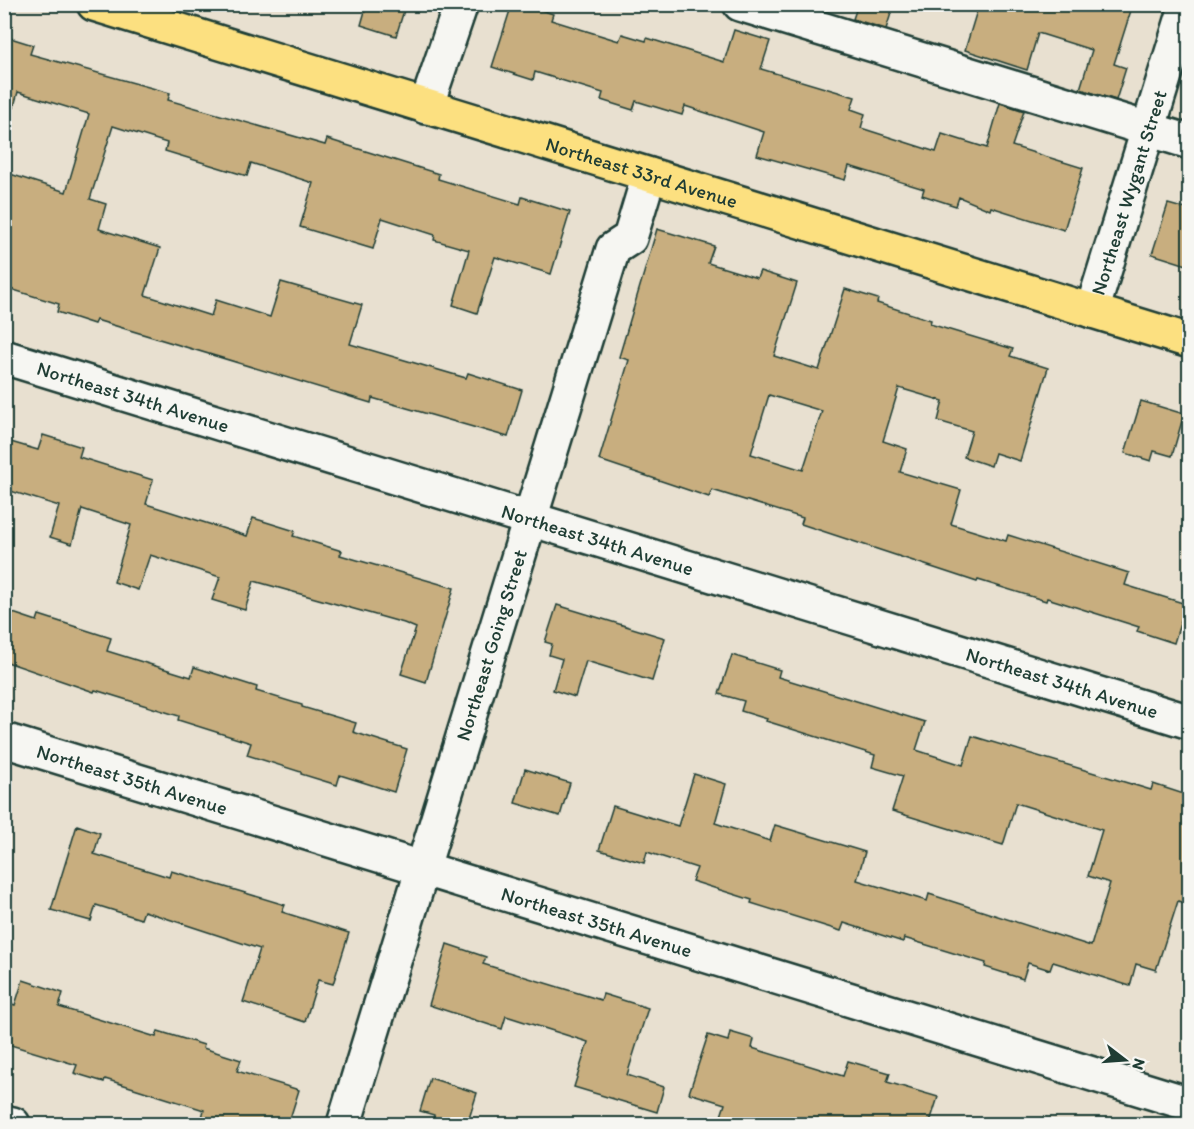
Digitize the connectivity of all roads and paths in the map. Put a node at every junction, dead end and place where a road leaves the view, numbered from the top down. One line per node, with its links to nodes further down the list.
1 (94, 4): 5 (main road, Northeast 33rd Avenue)
2 (461, 4): 5 (street)
3 (740, 4): 6 (street)
4 (1187, 4): 6 (street, Northeast Wygant Street)
5 (426, 107): 8 (main road, Northeast 33rd Avenue)
6 (1148, 129): 7 (street); 9 (street, Northeast Wygant Street)
7 (1190, 142)
8 (649, 175): 9 (main road, Northeast 33rd Avenue); 12 (street, Northeast Going Street)
9 (1092, 310): 10 (main road, Northeast 33rd Avenue)
10 (1190, 341)
11 (4, 357): 12 (street, Northeast 34th Avenue)
12 (529, 520): 13 (street, Northeast 34th Avenue); 15 (street, Northeast Going Street)
13 (1190, 722)
14 (4, 740): 15 (street, Northeast 35th Avenue)
15 (422, 869): 16 (street, Northeast 35th Avenue); 19 (street, Northeast Going Street)
16 (1190, 1104)
17 (4, 1122): 18 (street)
18 (14, 1125)
19 (344, 1125)

